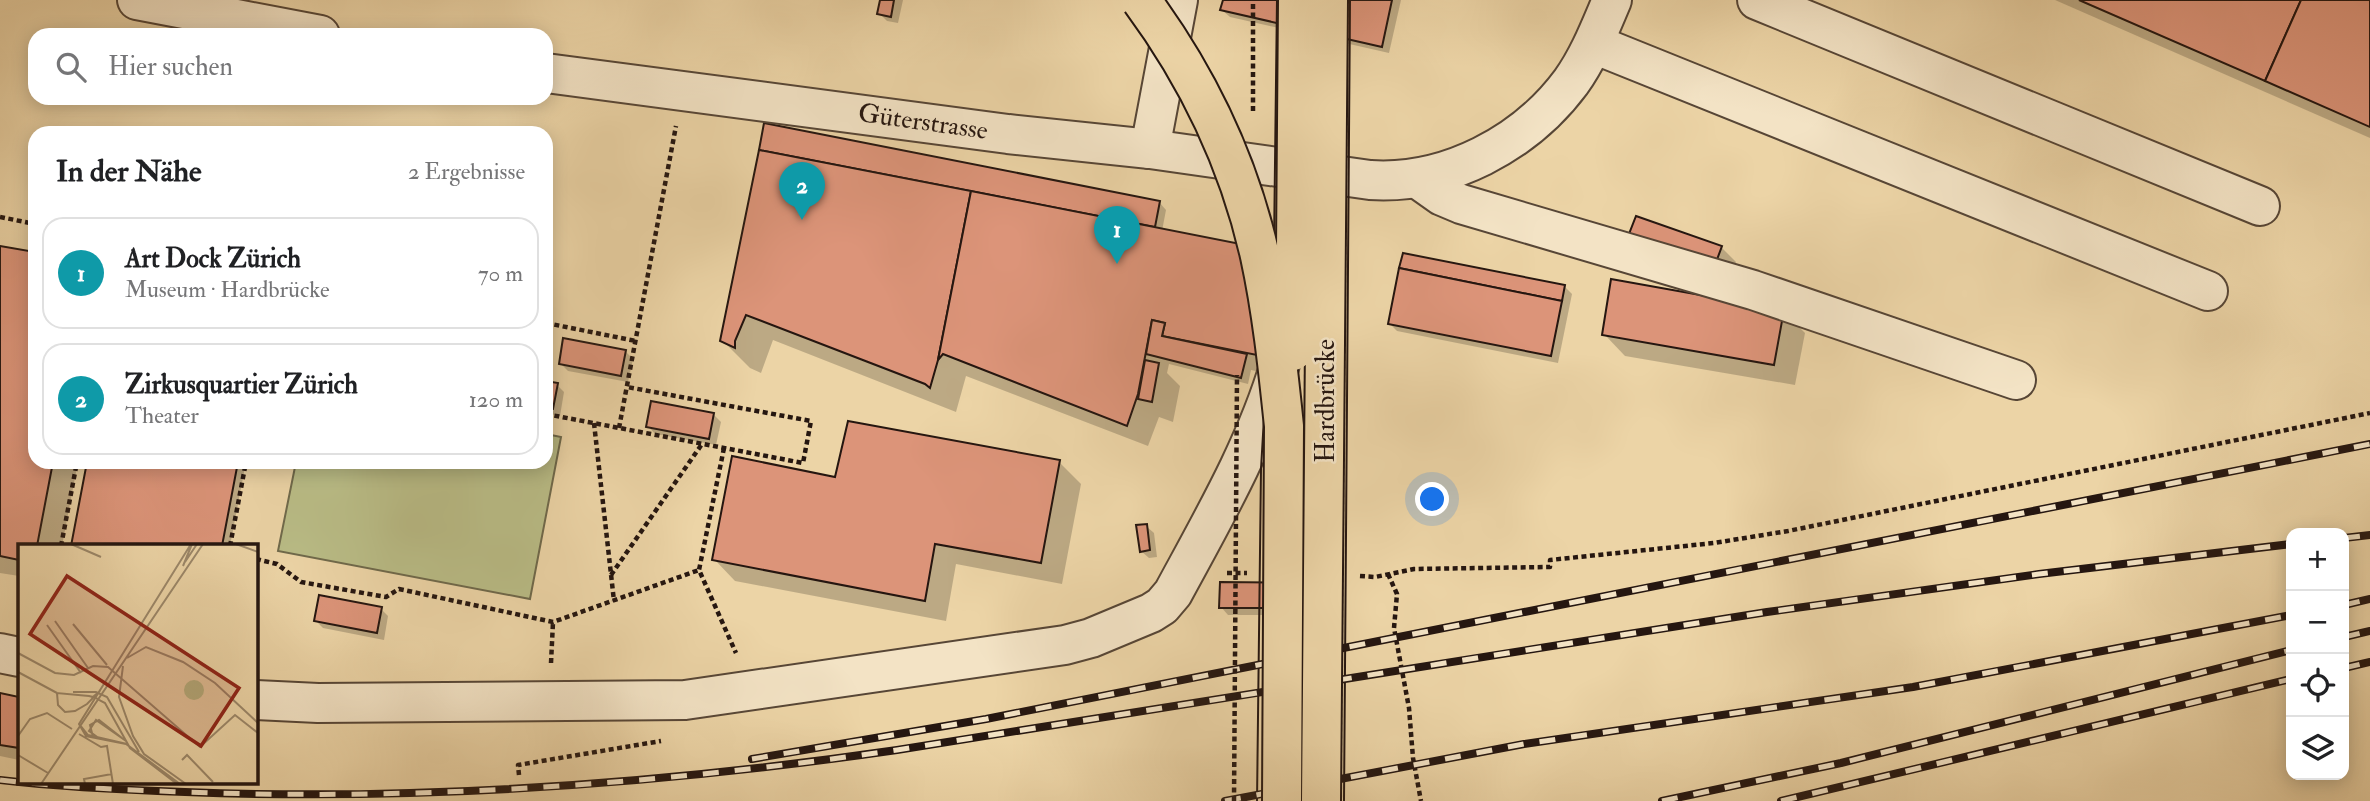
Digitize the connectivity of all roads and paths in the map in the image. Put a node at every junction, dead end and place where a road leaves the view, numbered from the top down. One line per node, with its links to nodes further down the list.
1 (137, 0): 9 (lane)
2 (1141, 0): 29 (main road, Hardbrücke, bridge)
3 (1178, 0): 14 (lane)
4 (1254, 0): 13 (path)
5 (1298, 0): 29 (main road, Hardbrücke, bridge)
6 (1328, 0): 55 (main road, Hardbrücke, bridge)
7 (1612, 0): 10 (lane, Güterstrasse)
8 (1757, 0): 17 (lane)
9 (283, 28)
10 (1594, 44): 16 (lane, Güterstrasse); 20 (lane)
11 (553, 74): 12 (lane, Güterstrasse)
12 (683, 91): 14 (lane, Güterstrasse); 22 (path)
13 (1253, 119)
14 (1150, 149): 15 (lane, Güterstrasse)
15 (1322, 174): 16 (lane, Güterstrasse); 39 (lane)
16 (1418, 179): 24 (lane)
17 (2260, 206)
18 (0, 217): 19 (path)
19 (28, 223)
20 (2208, 291)
21 (553, 324): 22 (path)
22 (636, 341): 25 (path)
23 (1237, 368): 53 (path, bridge)
24 (2016, 380)
25 (627, 387): 30 (path); 32 (path)
26 (2370, 413): 41 (path)
27 (553, 415): 28 (path)
28 (594, 423): 30 (path); 42 (path)
29 (1284, 426): 54 (main road, Hardbrücke, bridge)
30 (619, 428): 31 (path)
31 (702, 444): 32 (path); 42 (path)
32 (724, 448): 38 (path)
33 (76, 469): 35 (path)
34 (245, 469): 36 (path)
35 (61, 544)
36 (230, 544)
37 (257, 559): 45 (path)
38 (699, 570): 44 (path); 47 (path)
39 (1185, 572): 40 (path); 50 (lane)
40 (1253, 573)
41 (1388, 574): 43 (path); 56 (path)
42 (611, 575): 44 (path)
43 (1348, 576)
44 (614, 601): 45 (path)
45 (553, 622): 49 (path)
46 (0, 653): 48 (lane)
47 (736, 653)
48 (18, 657)
49 (551, 670)
50 (257, 701)
51 (670, 740): 52 (path)
52 (519, 775)
53 (1234, 801)
54 (1282, 801)
55 (1321, 801)
56 (1421, 801)

